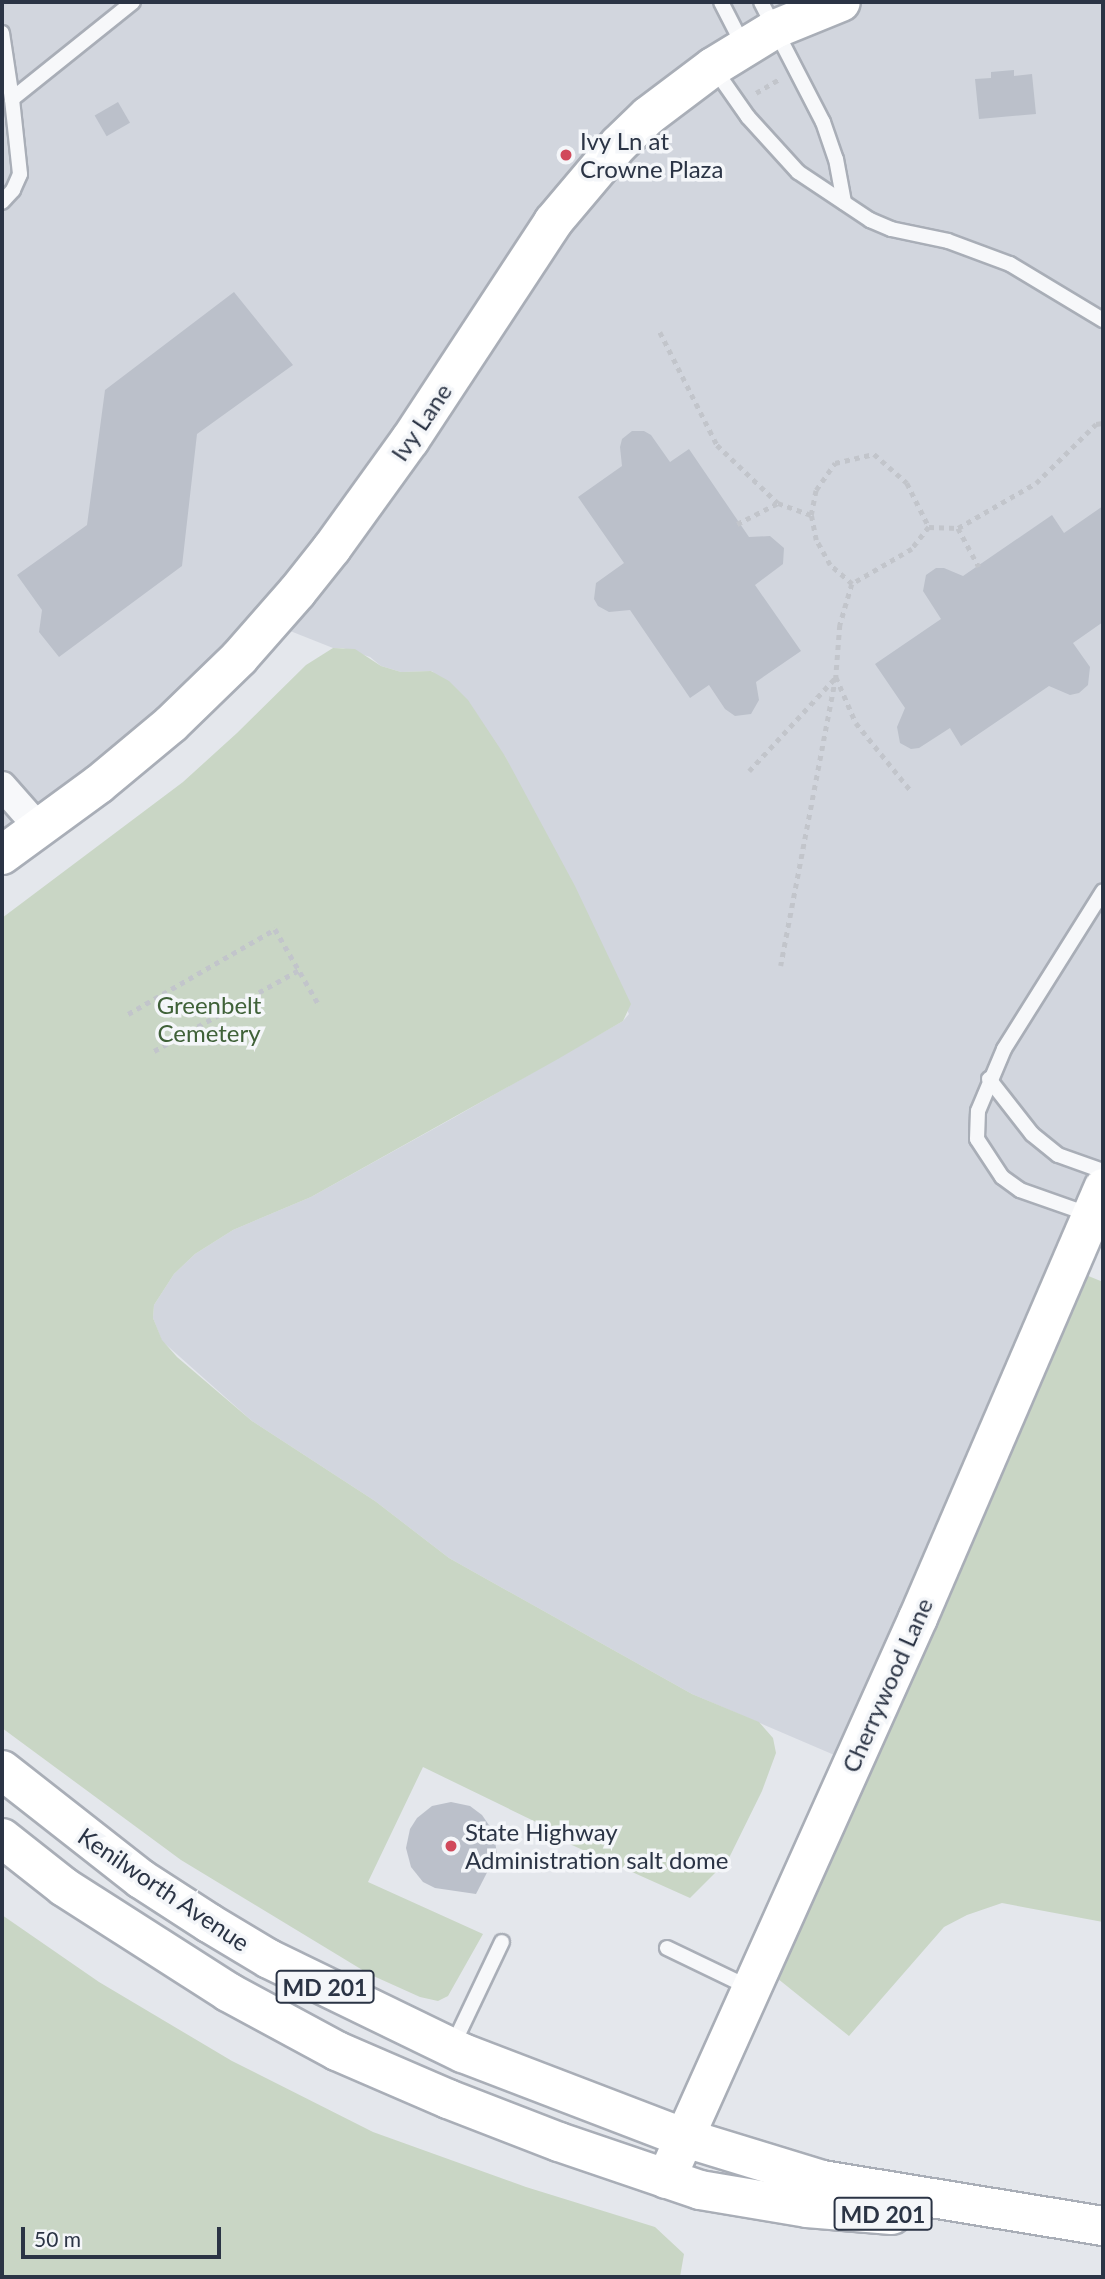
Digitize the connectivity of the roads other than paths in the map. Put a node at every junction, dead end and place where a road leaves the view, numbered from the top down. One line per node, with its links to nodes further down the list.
1 (133, 2): 6 (lane)
2 (721, 2): 5 (lane)
3 (841, 2): 5 (main road, Ivy Lane)
4 (2, 33): 6 (lane)
5 (748, 36): 8 (lane); 8 (lane); 11 (main road, Ivy Lane)
6 (12, 99): 7 (lane)
7 (2, 202)
8 (844, 202): 9 (lane)
9 (1103, 320)
10 (2, 786): 11 (street)
11 (39, 828): 12 (main road, Ivy Lane)
12 (2, 855)
13 (1103, 891): 14 (lane)
14 (989, 1079): 15 (lane); 16 (lane)
15 (1103, 1171)
16 (1099, 1208): 21 (main road, Cherrywood Lane)
17 (2, 1770): 22 (main road, Kenilworth Avenue / MD 201)
18 (2, 1838): 24 (main road, Kenilworth Avenue / MD 201)
19 (502, 1942): 22 (lane)
20 (667, 1948): 21 (lane)
21 (752, 1989): 23 (main road, Cherrywood Lane)
22 (452, 2048): 23 (main road, Kenilworth Avenue / MD 201)
23 (685, 2138): 24 (main road, Cherrywood Lane); 25 (main road, MD 201)
24 (666, 2179): 26 (main road, MD 201)
25 (1103, 2225)
26 (1103, 2233)

